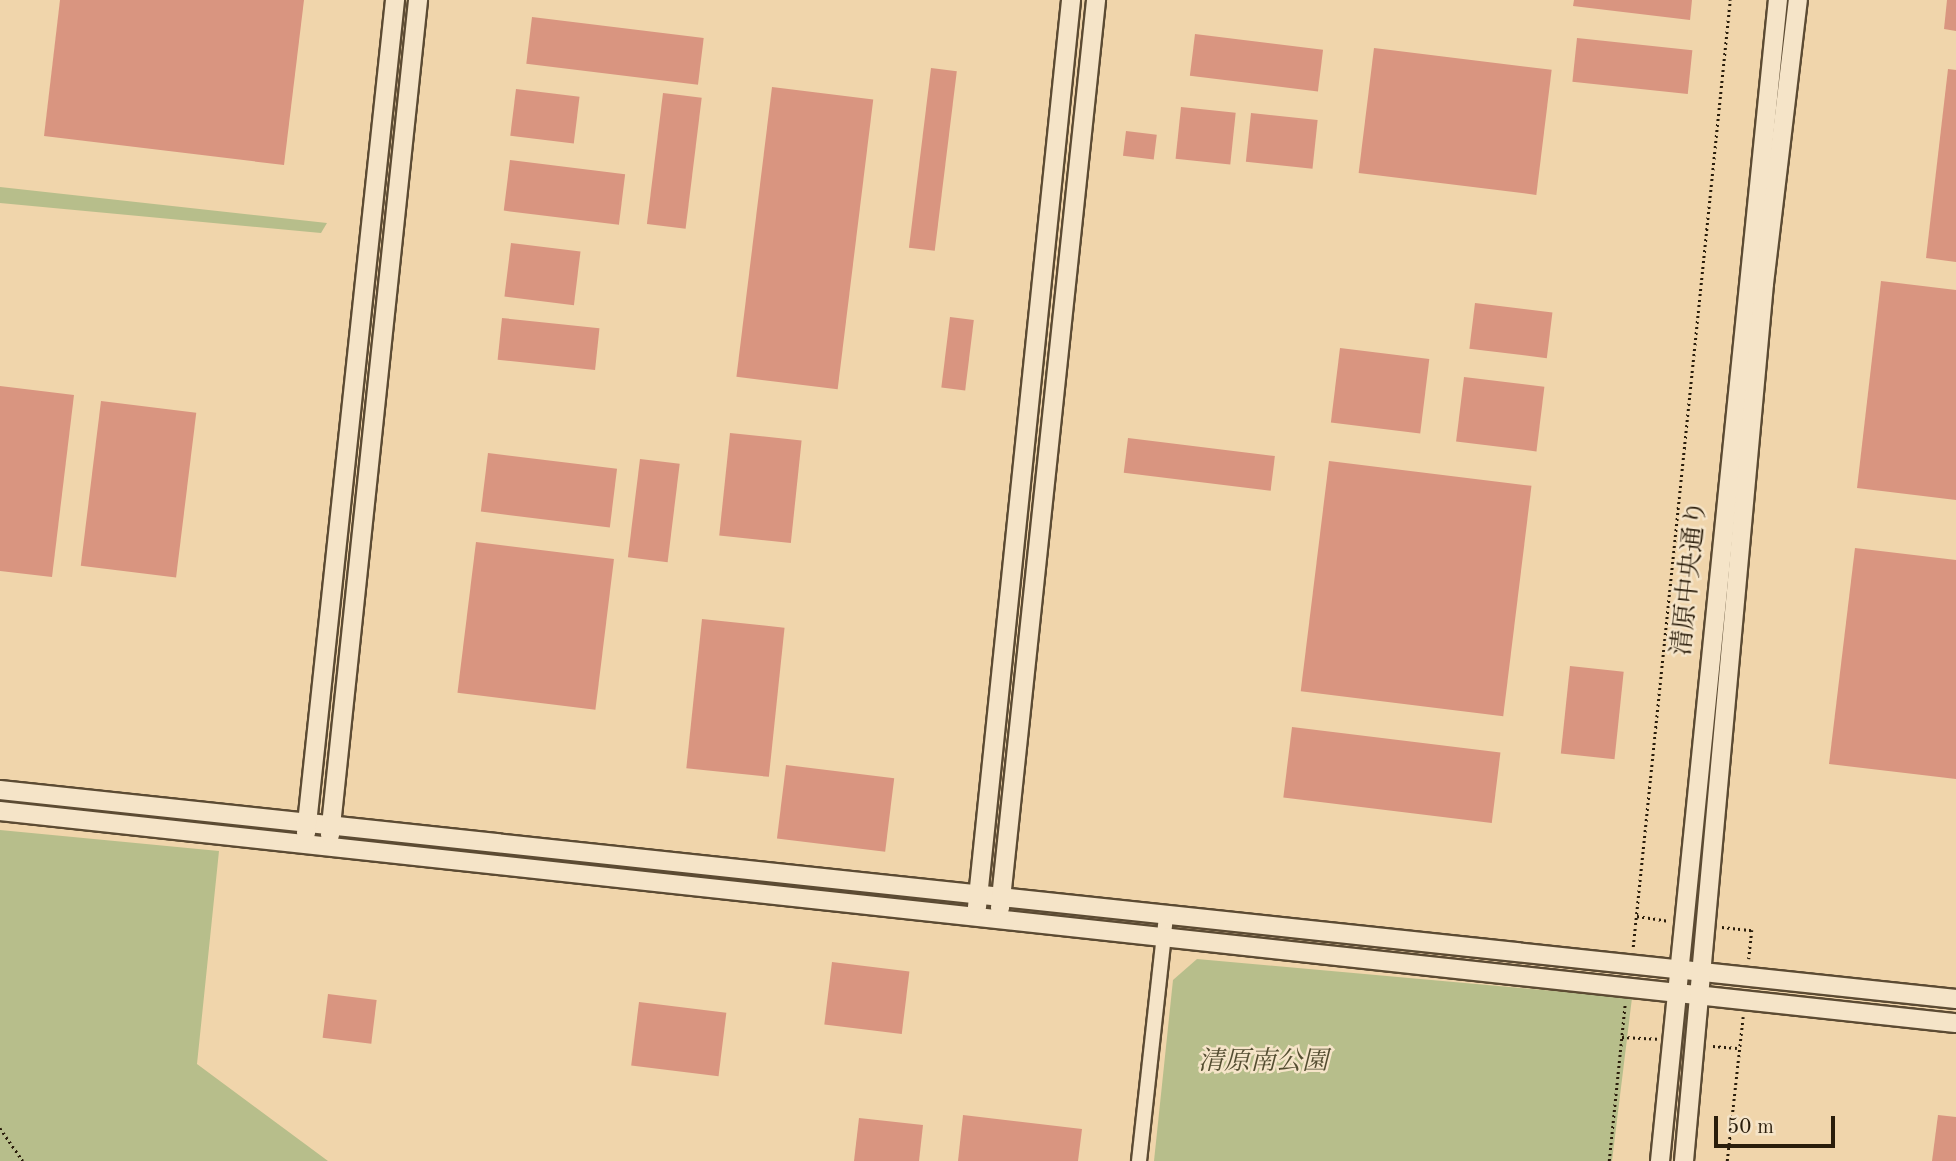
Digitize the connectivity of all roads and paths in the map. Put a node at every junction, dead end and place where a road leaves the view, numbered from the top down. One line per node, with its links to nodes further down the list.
1 (396, 0): 10 (street)
2 (418, 0): 11 (street)
3 (1071, 0): 14 (street)
4 (1096, 0): 15 (street)
5 (1730, 0): 17 (path)
6 (1778, 0): 25 (street, 清原中央通り)
7 (1798, 0): 26 (street, 清原中央通り)
8 (0, 790): 10 (street)
9 (0, 811): 12 (street)
10 (307, 824): 11 (street); 12 (street)
11 (332, 826): 13 (street); 14 (street)
12 (305, 843): 13 (street)
13 (329, 845): 18 (street)
14 (978, 896): 15 (street); 18 (street)
15 (1001, 898): 16 (street); 19 (street)
16 (1166, 916): 22 (street); 25 (street)
17 (1637, 916): 20 (path); 23 (path)
18 (976, 917): 19 (street)
19 (999, 919): 22 (street)
20 (1671, 921)
21 (1716, 926): 24 (path)
22 (1164, 938): 27 (street); 39 (street)
23 (1632, 952)
24 (1749, 962)
25 (1676, 968): 26 (street); 27 (street, 清原中央通り)
26 (1699, 971): 28 (street, 清原中央通り); 30 (street)
27 (1675, 994): 28 (street); 41 (street, 清原中央通り)
28 (1696, 996): 32 (street); 42 (street, 清原中央通り)
29 (1626, 998): 33 (path)
30 (1956, 999)
31 (1743, 1014): 36 (path)
32 (1956, 1023)
33 (1622, 1037): 34 (path); 40 (path)
34 (1657, 1040)
35 (1706, 1045): 36 (path)
36 (1738, 1048): 43 (path)
37 (0, 1128): 38 (path)
38 (23, 1161)
39 (1139, 1161)
40 (1609, 1161)
41 (1660, 1161)
42 (1684, 1161)
43 (1727, 1161)

